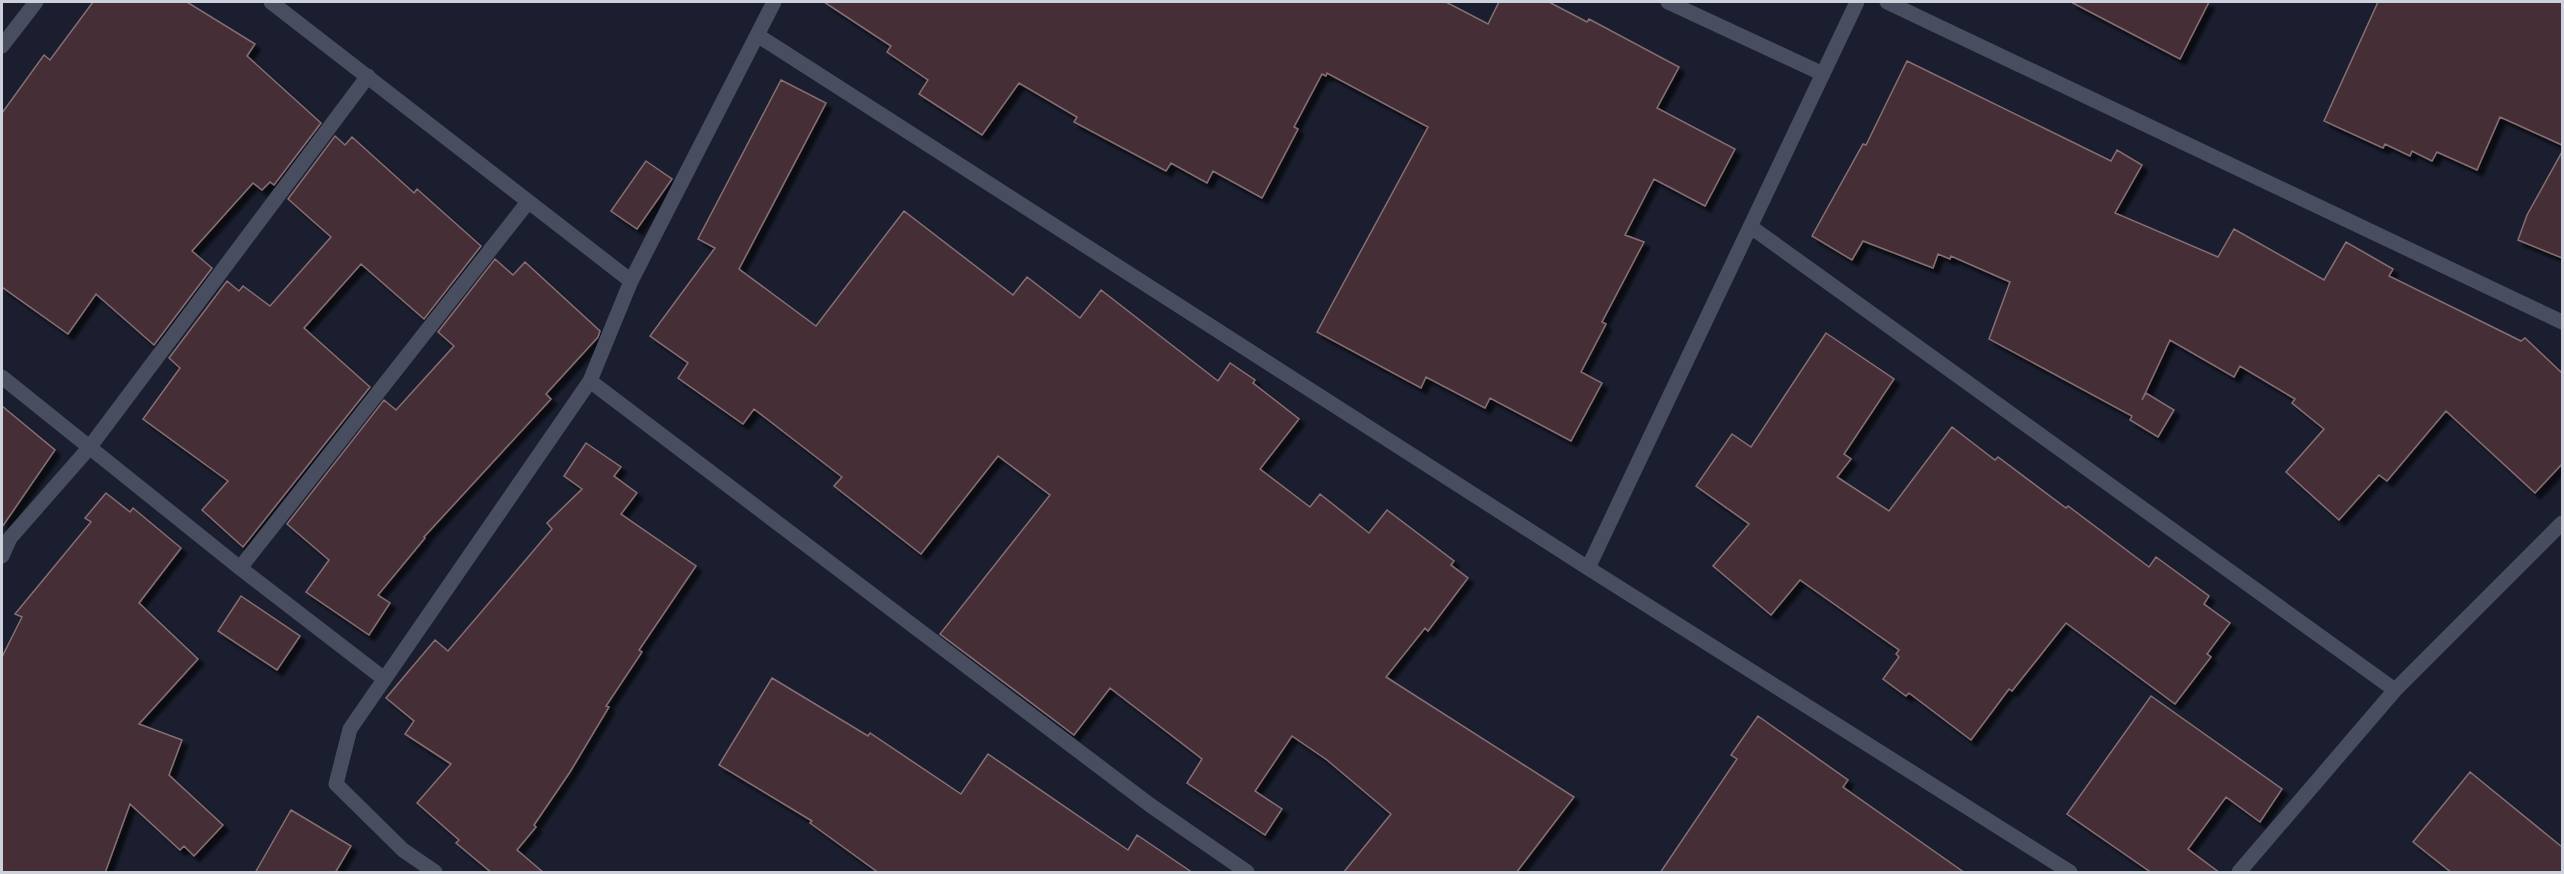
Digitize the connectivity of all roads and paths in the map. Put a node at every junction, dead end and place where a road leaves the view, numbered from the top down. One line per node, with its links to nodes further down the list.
1 (36, 2): 8 (street)
2 (272, 2): 10 (street)
3 (774, 2): 7 (street)
4 (1668, 2): 9 (street)
5 (1857, 2): 9 (street)
6 (1887, 2): 14 (street)
7 (757, 35): 13 (street); 21 (street)
8 (2, 46)
9 (1822, 74): 12 (street)
10 (368, 76): 11 (street); 17 (street)
11 (528, 202): 13 (street); 20 (street)
12 (1751, 227): 21 (street); 23 (street)
13 (631, 281): 16 (street)
14 (2562, 322)
15 (2, 377): 17 (street)
16 (590, 381): 22 (street); 25 (street)
17 (89, 448): 19 (street); 20 (street)
18 (2562, 523): 23 (street)
19 (2, 556)
20 (240, 568): 22 (street)
21 (1588, 568): 26 (street)
22 (383, 678): 24 (street)
23 (2395, 690): 27 (street)
24 (435, 873)
25 (1247, 873)
26 (2070, 873)
27 (2239, 873)

